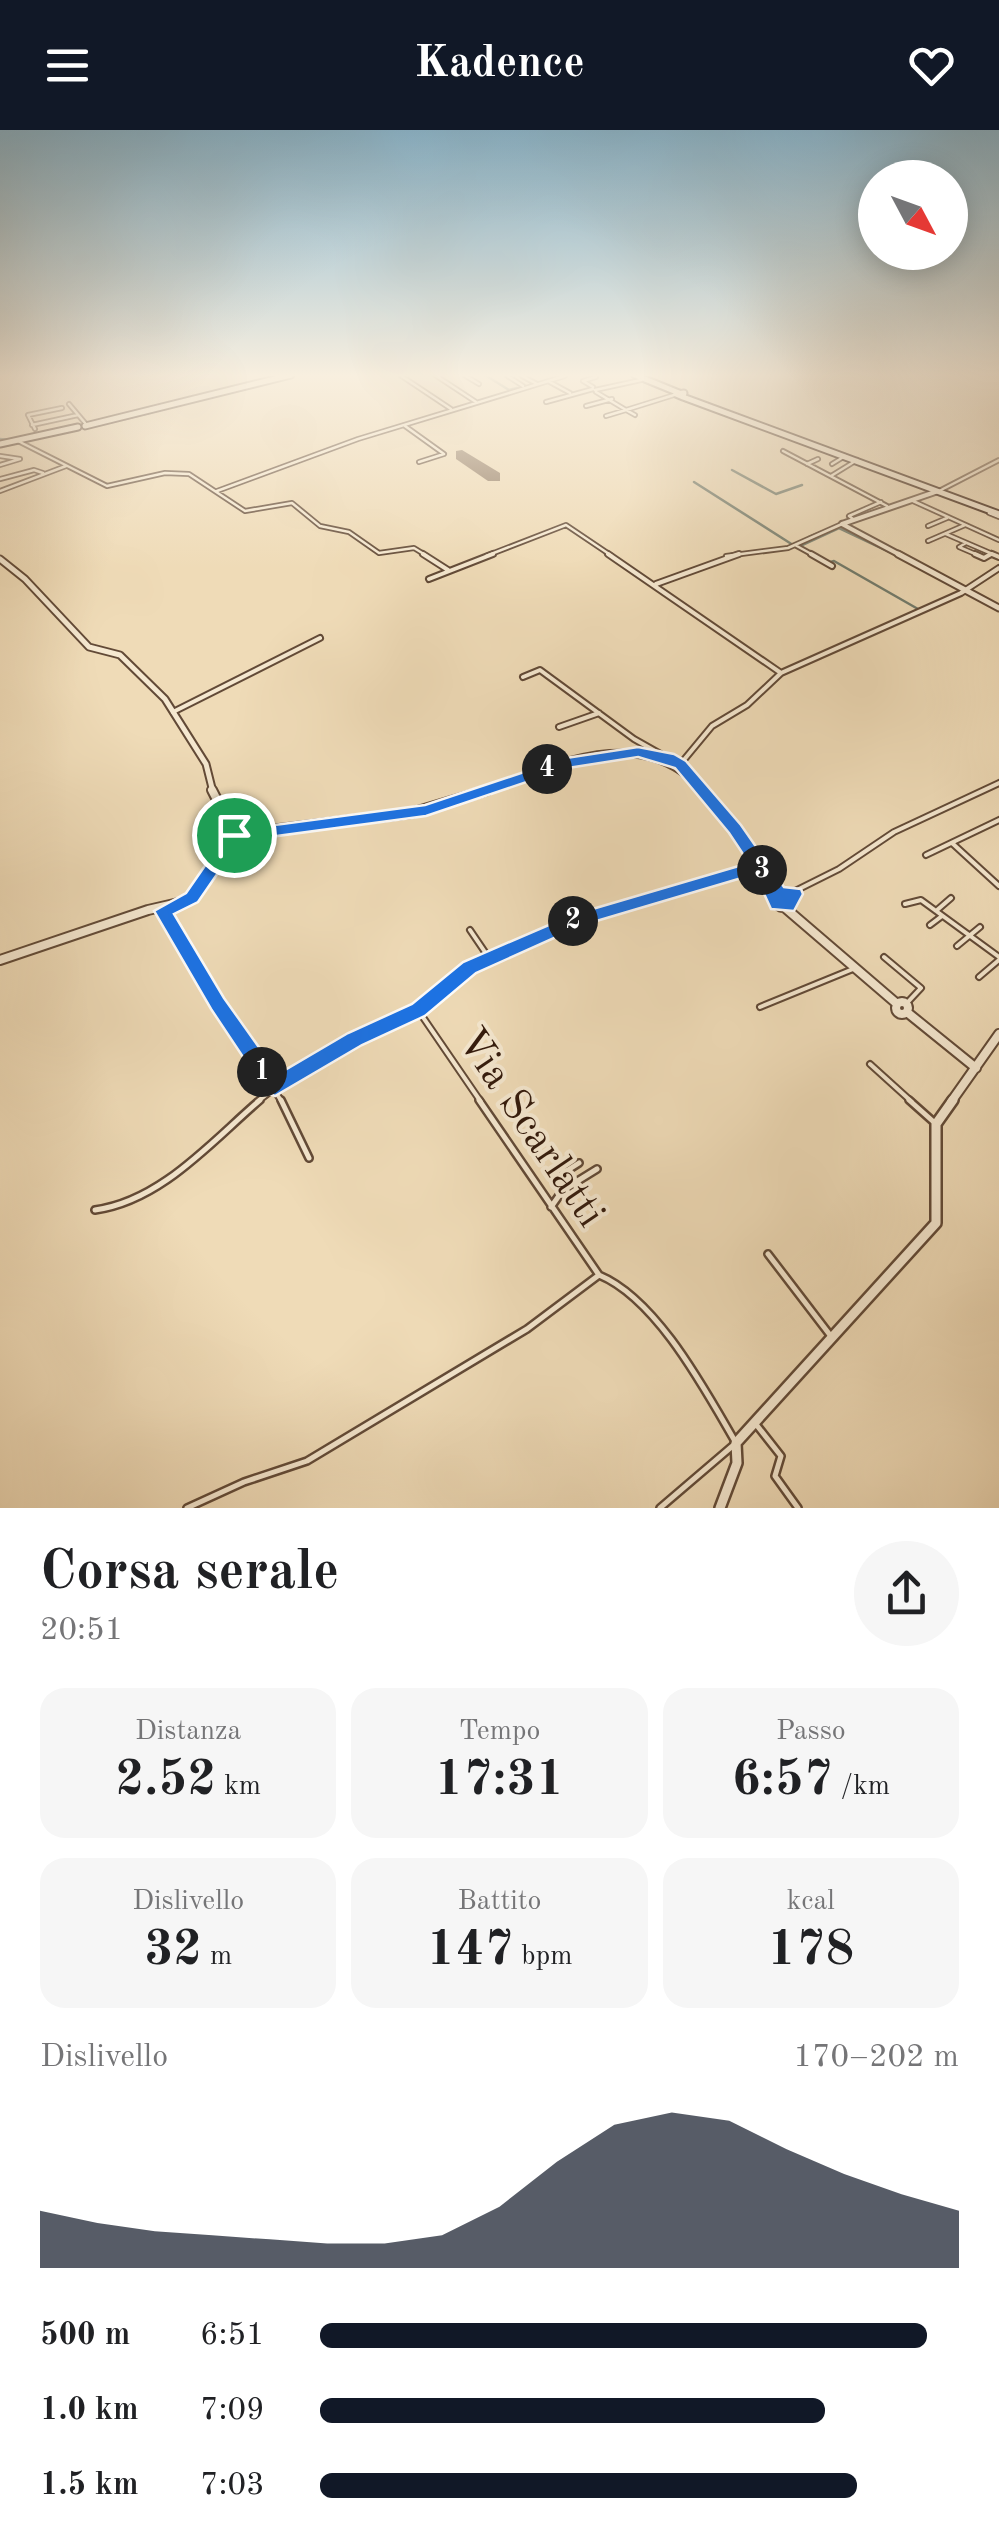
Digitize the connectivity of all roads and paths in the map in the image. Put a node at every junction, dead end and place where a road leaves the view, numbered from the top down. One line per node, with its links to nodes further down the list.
1 (26, 439): 6 (main road)
2 (361, 439): 20 (street)
3 (424, 439): 12 (street)
4 (800, 439): 7 (main road)
5 (0, 441): 6 (main road)
6 (17, 442): 14 (street)
7 (832, 451): 9 (main road); 13 (street)
8 (783, 452): 13 (street)
9 (845, 456): 10 (main road); 15 (street)
10 (857, 460): 17 (street); 21 (main road)
11 (999, 460): 21 (street)
12 (419, 462)
13 (808, 464): 15 (street)
14 (66, 466): 16 (street); 20 (street)
15 (819, 470): 17 (street)
16 (46, 474): 18 (street); 19 (street)
17 (830, 476): 23 (street)
18 (0, 479)
19 (0, 491)
20 (218, 491): 37 (street)
21 (939, 491): 22 (street); 24 (main road)
22 (914, 501): 23 (street); 25 (street)
23 (884, 504): 26 (street)
24 (999, 516)
25 (948, 518): 27 (street); 28 (street)
26 (845, 523): 32 (street); 40 (street)
27 (965, 525): 29 (street); 30 (street)
28 (928, 526)
29 (946, 534): 31 (street); 33 (street)
30 (999, 540)
31 (928, 541)
32 (795, 545): 35 (street); 39 (street)
33 (999, 557)
34 (0, 559): 45 (street)
35 (832, 566)
36 (999, 568): 40 (street)
37 (448, 570): 38 (street); 39 (street)
38 (429, 579)
39 (656, 584): 43 (street)
40 (967, 590): 41 (street); 43 (street)
41 (999, 608)
42 (320, 638): 45 (street)
43 (780, 673): 49 (street)
44 (522, 677): 46 (street)
45 (173, 712): 53 (street)
46 (599, 712): 47 (street); 48 (street)
47 (559, 727)
48 (667, 759): 49 (street); 53 (street)
49 (679, 766): 56 (street)
50 (999, 783): 61 (street)
51 (996, 821): 52 (street); 54 (street)
52 (999, 829)
53 (234, 835): 64 (street)
54 (952, 843): 55 (street); 58 (street)
55 (926, 855)
56 (760, 866): 61 (street); 67 (street)
57 (999, 871): 58 (street)
58 (989, 877): 59 (street)
59 (999, 886)
60 (951, 898): 65 (street)
61 (785, 899): 77 (street)
62 (566, 902): 67 (street)
63 (905, 904): 65 (street)
64 (163, 908): 76 (street); 85 (street)
65 (936, 910): 66 (street)
66 (942, 916): 68 (street); 71 (street)
67 (578, 920): 73 (street)
68 (930, 925)
69 (980, 926): 71 (street)
70 (470, 930): 73 (street)
71 (969, 936): 72 (street); 75 (street)
72 (957, 946)
73 (489, 958): 81 (street)
74 (884, 958): 80 (street)
75 (999, 958): 78 (street)
76 (0, 960)
77 (853, 969): 79 (street); 80 (street)
78 (979, 977)
79 (760, 1007)
80 (903, 1007): 84 (street)
81 (418, 1010): 85 (street); 91 (street, Via Scarlatti)
82 (999, 1034): 84 (street)
83 (870, 1064): 86 (street)
84 (976, 1068): 86 (street)
85 (275, 1086): 87 (street); 92 (street)
86 (936, 1124): 95 (street)
87 (309, 1158)
88 (579, 1162): 90 (street)
89 (597, 1169): 90 (street)
90 (563, 1190): 91 (street)
91 (551, 1206): 94 (street, Via Scarlatti)
92 (95, 1210)
93 (768, 1254): 95 (street)
94 (599, 1274): 97 (street, Via Scarlatti); 98 (street)
95 (832, 1338): 96 (street)
96 (755, 1424): 97 (street); 101 (street)
97 (736, 1443): 99 (street); 100 (street)
98 (187, 1508)
99 (660, 1508)
100 (720, 1508)
101 (798, 1508)

